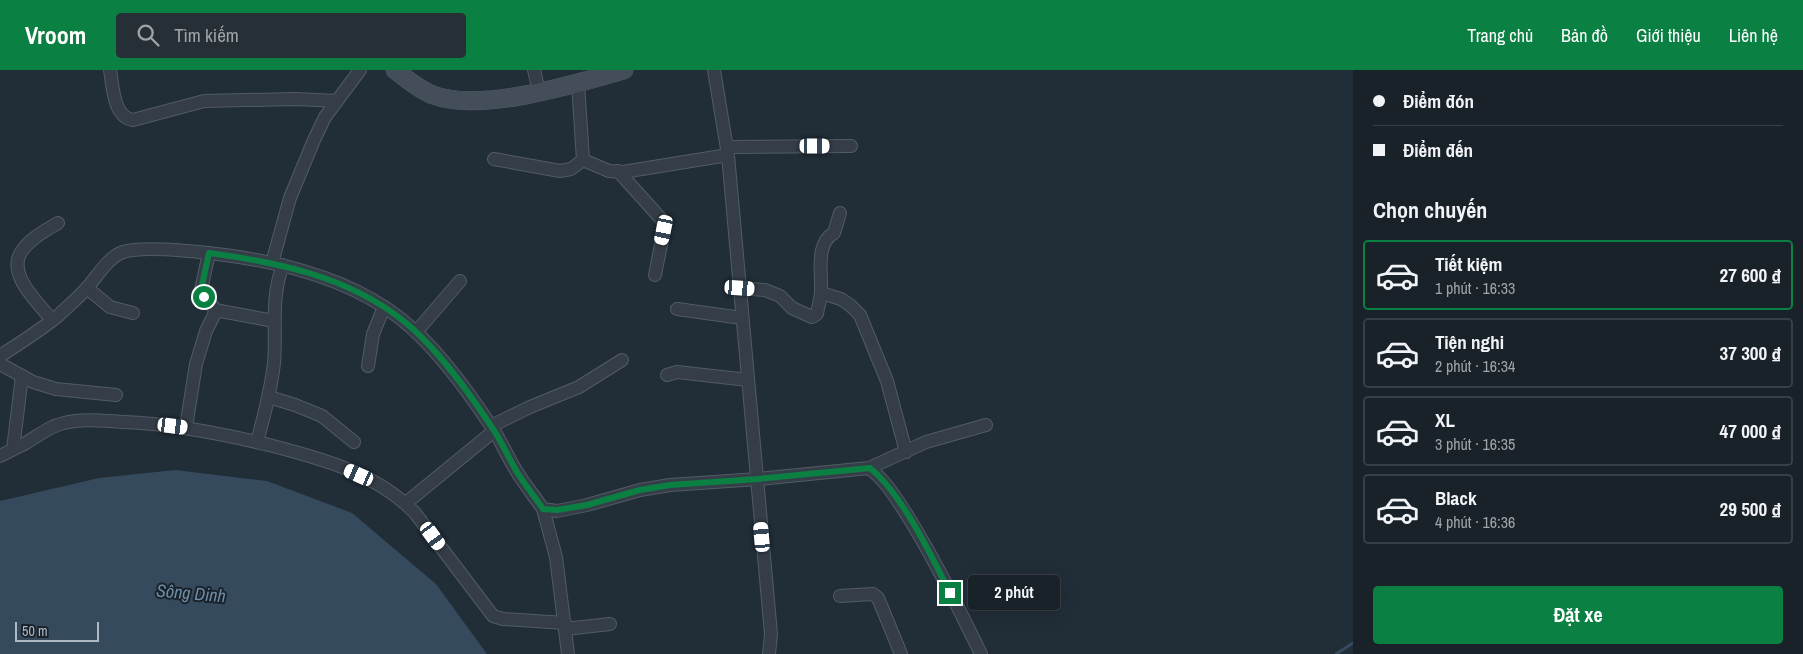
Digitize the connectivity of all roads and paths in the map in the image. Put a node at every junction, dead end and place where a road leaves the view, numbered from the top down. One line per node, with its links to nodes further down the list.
1 (110, 70): 9 (street)
2 (360, 70): 9 (street)
3 (395, 70): 8 (street)
4 (534, 70): 8 (street)
5 (624, 70): 7 (street)
6 (714, 70): 11 (street)
7 (578, 83): 8 (street); 13 (street)
8 (539, 91)
9 (336, 101): 18 (street)
10 (851, 146): 11 (street)
11 (728, 151): 14 (street); 22 (street)
12 (494, 159): 13 (street)
13 (583, 160): 14 (street)
14 (618, 171): 19 (street)
15 (840, 213): 23 (street)
16 (58, 223): 29 (street)
17 (209, 253): 18 (street); 21 (street); 26 (street)
18 (277, 264): 24 (street); 30 (street)
19 (655, 275)
20 (460, 281): 31 (street)
21 (87, 288): 27 (street); 29 (street)
22 (740, 288): 23 (street); 28 (street)
23 (821, 293): 47 (street)
24 (384, 307): 31 (street); 35 (street)
25 (677, 309): 28 (street)
26 (215, 310): 30 (street); 42 (street)
27 (133, 314)
28 (742, 318): 38 (street)
29 (52, 320): 32 (street)
30 (274, 321): 40 (street)
31 (416, 332): 43 (street)
32 (0, 356)
33 (622, 360): 43 (street)
34 (0, 364): 37 (street)
35 (368, 366)
36 (667, 375): 38 (street)
37 (22, 376): 39 (street); 46 (street)
38 (748, 380): 50 (street)
39 (116, 395)
40 (269, 397): 44 (street); 45 (street)
41 (986, 426): 47 (street)
42 (186, 427): 44 (street); 46 (street)
43 (492, 428): 51 (street); 52 (street)
44 (257, 442): 51 (street)
45 (354, 442)
46 (14, 449): 48 (street)
47 (906, 452): 49 (street)
48 (0, 456)
49 (870, 468): 50 (street); 59 (street)
50 (758, 479): 52 (street); 57 (street)
51 (406, 504): 55 (street)
52 (543, 509): 55 (street)
53 (840, 596): 58 (street)
54 (610, 624): 55 (street)
55 (565, 626): 56 (street)
56 (568, 654)
57 (769, 654)
58 (901, 654)
59 (982, 654)

